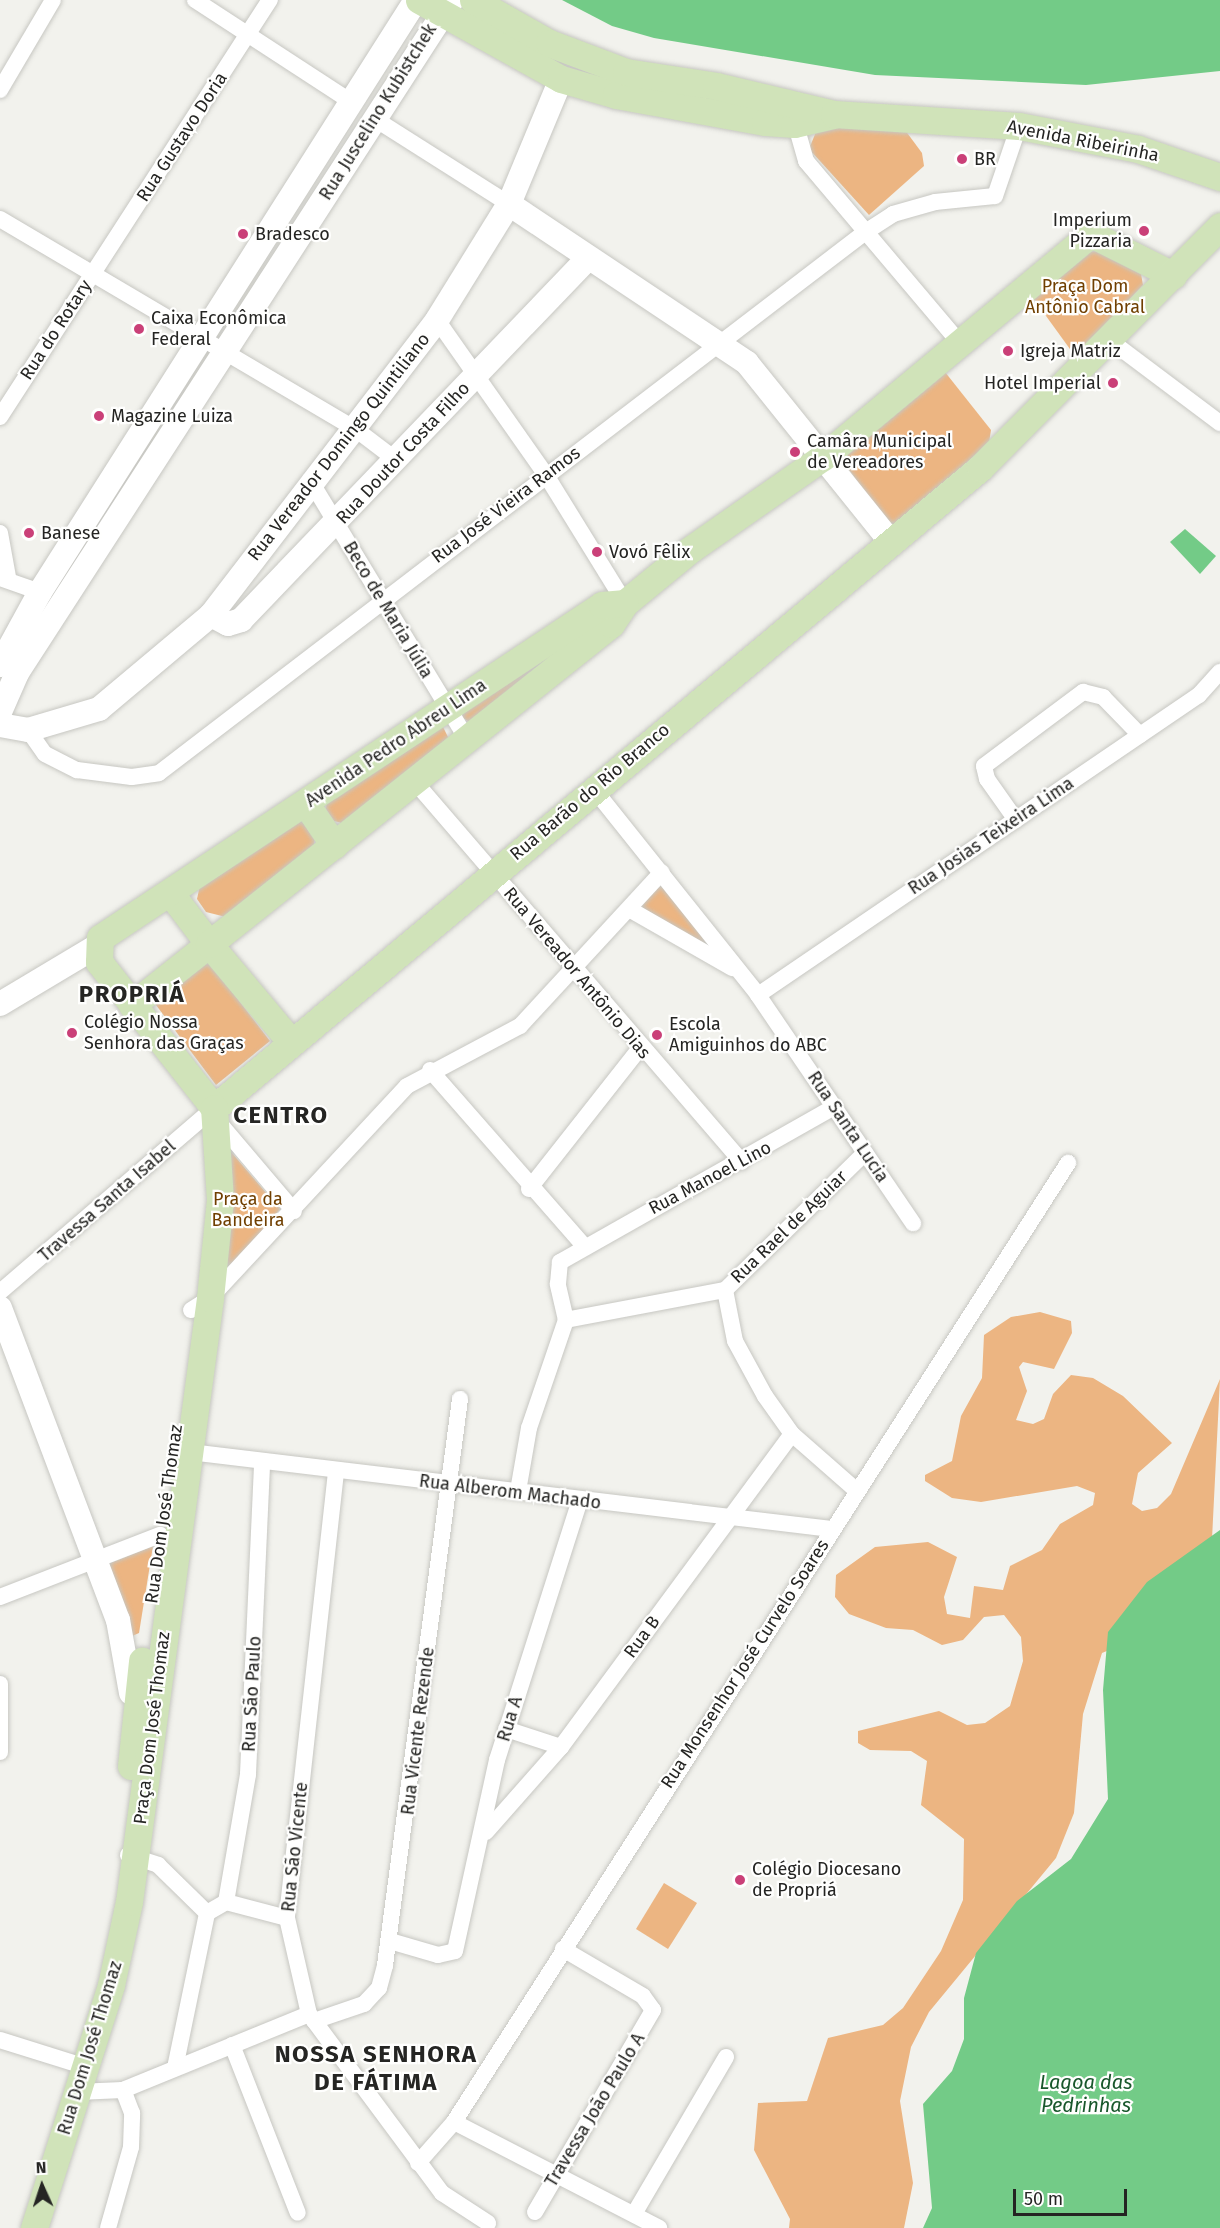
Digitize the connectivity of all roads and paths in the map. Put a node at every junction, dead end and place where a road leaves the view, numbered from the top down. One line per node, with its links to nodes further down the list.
1 (53, 0): 10 (street)
2 (195, 0): 6 (street)
3 (270, 0): 6 (street, Rua Gustavo Doria)
4 (473, 0): 12 (main road)
5 (432, 3): 7 (street, Rua Juscelino Kubistchek); 8 (main road); 9 (street, Rua Juscelino Kubistchek)
6 (248, 35): 11 (street); 21 (street, Rua Gustavo Doria)
7 (367, 74): 9 (street); 11 (street, Rua Juscelino Kubistchek)
8 (561, 79): 12 (main road); 16 (street, Rua Vereador Domingo Quintiliano)
9 (394, 89): 13 (street, Rua Juscelino Kubistchek)
10 (0, 90)
11 (350, 101): 25 (street, Rua Juscelino Kubistchek)
12 (793, 113): 14 (main road, Avenida Ribeirinha); 19 (street)
13 (375, 119): 16 (street); 28 (street, Rua Juscelino Kubistchek)
14 (1019, 126): 15 (main road, Avenida Ribeirinha); 19 (street, Rua José Vieira Ramos)
15 (1220, 177)
16 (509, 204): 20 (street); 23 (street, Rua Vereador Domingo Quintiliano)
17 (0, 219): 21 (street)
18 (1220, 226): 22 (main road)
19 (864, 233): 26 (street); 27 (street, Rua José Vieira Ramos)
20 (586, 260): 27 (street); 29 (street, Rua Doutor Costa Filho)
21 (93, 273): 25 (street); 30 (street, Rua do Rotary)
22 (1173, 275): 24 (main road); 26 (main road)
23 (437, 320): 29 (street); 32 (street, Rua Vereador Domingo Quintiliano)
24 (1108, 339): 31 (street); 39 (main road, Rua Barão do Rio Branco)
25 (201, 340): 28 (street); 41 (street, Rua Juscelino Kubistchek)
26 (958, 341): 33 (main road, Avenida Pedro Abreu Lima)
27 (718, 345): 33 (street); 35 (street, Rua José Vieira Ramos)
28 (225, 353): 32 (street); 45 (street, Rua Juscelino Kubistchek)
29 (474, 378): 34 (street, Rua Doutor Costa Filho); 35 (street)
30 (0, 417)
31 (1220, 423)
32 (354, 428): 34 (street); 36 (street, Rua Vereador Domingo Quintiliano)
33 (823, 457): 39 (street); 43 (main road, Avenida Pedro Abreu Lima)
34 (396, 460): 37 (street, Rua Doutor Costa Filho)
35 (546, 475): 42 (street, Rua José Vieira Ramos); 43 (street)
36 (310, 480): 37 (street, Beco de Maria Júlia); 44 (street, Rua Vereador Domingo Quintiliano)
37 (336, 524): 42 (street, Beco de Maria Júlia); 44 (street, Rua Doutor Costa Filho)
38 (0, 533): 40 (street)
39 (891, 542): 54 (main road, Rua Barão do Rio Branco)
40 (4, 578): 41 (street)
41 (40, 592): 45 (street, Rua Juscelino Kubistchek)
42 (380, 600): 47 (street, Beco de Maria Júlia); 50 (street, Rua José Vieira Ramos)
43 (625, 603): 47 (main road, Avenida Pedro Abreu Lima); 52 (main road, Avenida Pedro Abreu Lima)
44 (211, 615): 50 (street, Rua Vereador Domingo Quintiliano)
45 (6, 668): 48 (street, Rua Juscelino Kubistchek)
46 (1220, 672): 51 (street, Rua Josias Teixeira Lima)
47 (448, 708): 52 (street, Beco de Maria Júlia); 55 (main road, Avenida Pedro Abreu Lima)
48 (0, 712)
49 (0, 725): 50 (street)
50 (28, 730)
51 (1140, 735): 56 (street, Rua Josias Teixeira Lima); 56 (street)
52 (467, 739): 53 (main road, Avenida Pedro Abreu Lima)
53 (415, 782): 57 (main road, Avenida Pedro Abreu Lima); 59 (street, Rua Vereador Antônio Dias)
54 (593, 788): 58 (street, Rua Santa Lucia); 59 (main road, Rua Barão do Rio Branco)
55 (306, 804): 57 (main road); 60 (main road, Avenida Pedro Abreu Lima)
56 (1016, 820): 66 (street, Rua Josias Teixeira Lima)
57 (334, 845): 62 (main road, Avenida Pedro Abreu Lima)
58 (662, 872): 61 (street); 65 (street, Rua Santa Lucia)
59 (494, 873): 64 (street, Rua Vereador Antônio Dias); 69 (main road, Rua Barão do Rio Branco)
60 (171, 894): 62 (main road); 63 (main road, Avenida Pedro Abreu Lima)
61 (629, 909): 64 (street); 65 (street)
62 (209, 944): 68 (main road, Avenida Pedro Abreu Lima); 69 (main road)
63 (97, 946): 67 (street); 68 (main road)
64 (574, 971): 70 (street, Rua Vereador Antônio Dias); 71 (street)
65 (740, 973): 66 (street, Rua Santa Lucia)
66 (758, 995): 72 (street, Rua Santa Lucia)
67 (0, 1004)
68 (132, 1005): 73 (main road)
69 (291, 1042): 73 (main road, Rua Barão do Rio Branco)
70 (640, 1048): 75 (street, Rua Vereador Antônio Dias); 77 (street)
71 (430, 1070): 77 (street); 78 (street)
72 (834, 1107): 74 (street, Rua Santa Lucia); 75 (street, Rua Manoel Lino)
73 (214, 1113): 78 (street); 82 (street, Travessa Santa Isabel); 83 (main road)
74 (865, 1153): 79 (street, Rua Santa Lucia); 81 (street, Rua Rael de Aguiar)
75 (742, 1162): 80 (street, Rua Manoel Lino)
76 (1068, 1163): 93 (street, Rua Monsenhor José Curvelo Soares)
77 (529, 1189): 80 (street)
78 (294, 1211): 83 (street)
79 (913, 1222)
80 (583, 1245): 85 (street, Rua Manoel Lino)
81 (725, 1290): 85 (street, Rua Rael de Aguiar); 87 (street)
82 (0, 1292)
83 (200, 1304): 88 (main road, Rua Dom José Thomaz); 97 (main road, Rua Dom José Thomaz)
84 (0, 1308): 98 (street, Praça Dom José Thomaz)
85 (566, 1320): 92 (street)
86 (460, 1399): 91 (street, Rua Vicente Rezende)
87 (792, 1434): 93 (street); 95 (street, Rua B)
88 (190, 1452): 89 (street, Rua Alberom Machado); 97 (main road, Rua Dom José Thomaz)
89 (262, 1462): 90 (street, Rua Alberom Machado); 108 (street, Rua São Paulo)
90 (336, 1472): 91 (street, Rua Alberom Machado); 110 (street, Rua São Vicente)
91 (450, 1484): 92 (street, Rua Alberom Machado); 111 (street, Rua Vicente Rezende)
92 (518, 1491): 94 (street, Rua Alberom Machado)
93 (857, 1491): 96 (street, Rua Monsenhor José Curvelo Soares)
94 (580, 1500): 95 (street, Rua Alberom Machado); 103 (street, Rua A)
95 (729, 1519): 96 (street, Rua Alberom Machado); 104 (street, Rua B)
96 (831, 1529): 112 (street, Rua Monsenhor José Curvelo Soares)
97 (170, 1532): 98 (street); 100 (main road, Praça Dom José Thomaz)
98 (94, 1560): 99 (street); 102 (street, Praça Dom José Thomaz)
99 (0, 1597)
100 (153, 1647): 102 (main road); 107 (main road, Praça Dom José Thomaz)
101 (0, 1684): 105 (street)
102 (133, 1717): 107 (main road, Praça Dom José Thomaz)
103 (506, 1729): 104 (street); 106 (street, Rua A)
104 (561, 1747): 106 (street, Rua B)
105 (0, 1752)
106 (485, 1833): 111 (street, Rua A)
107 (132, 1855): 109 (street); 117 (main road, Rua Dom José Thomaz)
108 (226, 1902): 109 (street); 110 (street)
109 (207, 1913): 118 (street)
110 (287, 1918): 113 (street, Rua São Vicente)
111 (390, 1941): 113 (street, Rua Vicente Rezende)
112 (563, 1949): 121 (street, Rua Monsenhor José Curvelo Soares); 123 (street, Travessa João Paulo A)
113 (312, 2018): 115 (street); 122 (street, Rua São Vicente)
114 (0, 2040): 117 (street)
115 (232, 2045): 118 (street); 125 (street)
116 (726, 2057): 126 (street)
117 (86, 2067): 120 (main road, Rua Dom José Thomaz)
118 (175, 2068): 119 (street)
119 (123, 2090): 120 (street); 129 (street)
120 (77, 2092): 128 (main road, Rua Dom José Thomaz)
121 (454, 2122): 122 (street, Rua Monsenhor José Curvelo Soares); 123 (street)
122 (418, 2163): 127 (street, Rua São Vicente)
123 (554, 2178): 124 (street, Travessa João Paulo A); 126 (street)
124 (535, 2212)
125 (298, 2213)
126 (634, 2214): 130 (street)
127 (488, 2223)
128 (34, 2228)
129 (108, 2228)
130 (659, 2228)

